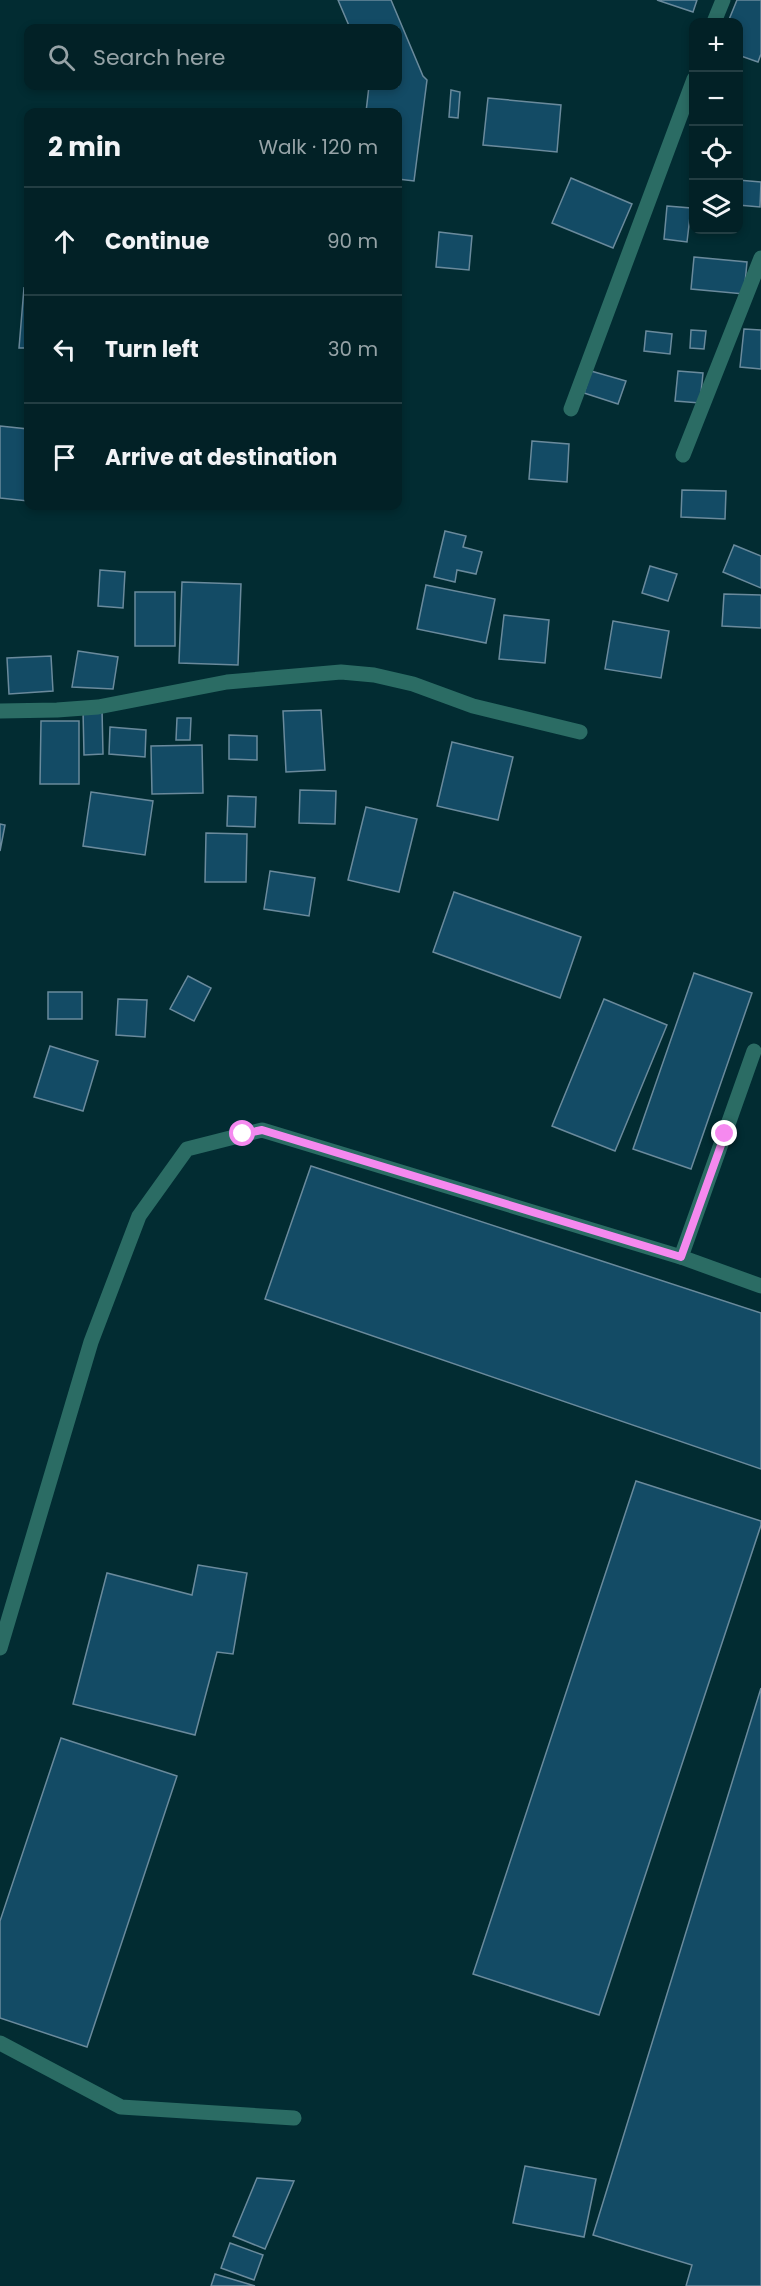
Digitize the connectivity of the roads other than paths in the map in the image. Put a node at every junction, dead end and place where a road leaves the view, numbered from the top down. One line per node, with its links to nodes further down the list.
1 (723, 0): 2 (street)
2 (716, 18)
3 (689, 90): 5 (street)
4 (761, 258): 6 (street)
5 (571, 409)
6 (683, 455)
7 (0, 711): 8 (street)
8 (580, 732)
9 (754, 1051): 10 (street)
10 (681, 1257): 11 (street); 12 (street)
11 (761, 1286)
12 (0, 1648)
13 (0, 2043): 14 (street)
14 (294, 2118)

